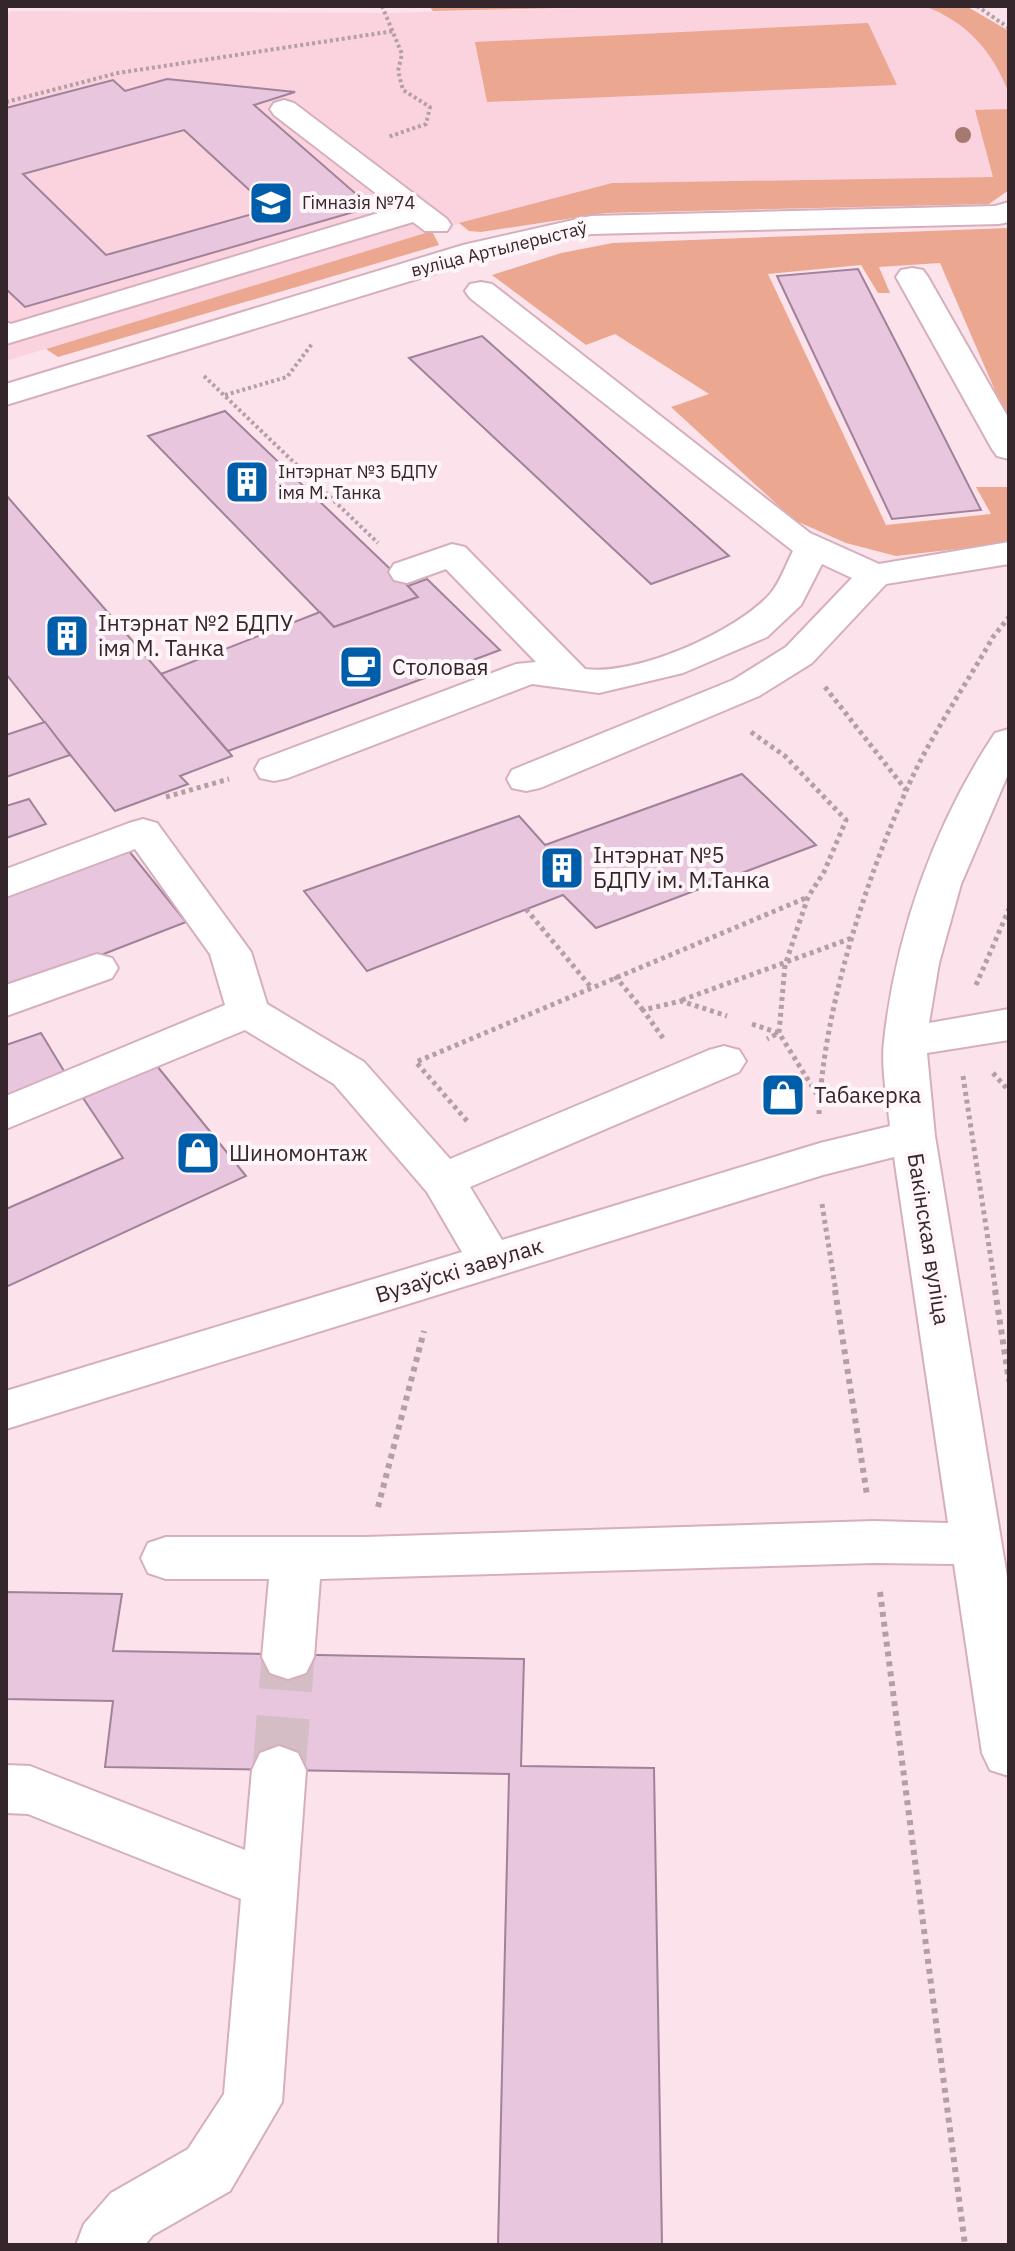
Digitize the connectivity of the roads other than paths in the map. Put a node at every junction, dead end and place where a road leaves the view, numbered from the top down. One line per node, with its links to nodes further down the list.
1 (284, 109): 2 (street)
2 (410, 205): 4 (street); 7 (street)
3 (1009, 211): 4 (street, вуліца Артылерыстаў)
4 (474, 252): 8 (street, вуліца Артылерыстаў)
5 (912, 277): 10 (street)
6 (481, 291): 11 (street)
7 (7, 334): 8 (street)
8 (50, 381): 9 (street, вуліца Артылерыстаў)
9 (6, 395)
10 (1009, 449)
11 (812, 547): 14 (street); 15 (street)
12 (1009, 553): 14 (street)
13 (407, 572): 15 (street)
14 (875, 575): 18 (street)
15 (574, 679): 17 (street)
16 (1009, 741): 24 (street, Бакінская вуліца)
17 (274, 769)
18 (526, 779)
19 (6, 884): 22 (street)
20 (97, 968): 21 (street)
21 (6, 1001)
22 (248, 1012): 26 (street); 28 (street)
23 (1009, 1024): 24 (street)
24 (905, 1041): 27 (street, Бакінская вуліца)
25 (724, 1061): 28 (street)
26 (6, 1113)
27 (913, 1136): 29 (street, Вузаўскі завулак); 31 (street, Бакінская вуліца)
28 (443, 1180): 29 (street)
29 (490, 1260): 30 (street, Вузаўскі завулак)
30 (6, 1410)
31 (976, 1544): 32 (street); 35 (street, Бакінская вуліца)
32 (296, 1557): 33 (street); 34 (street)
33 (166, 1558)
34 (288, 1657)
35 (1009, 1753)
36 (279, 1770): 38 (street)
37 (6, 1789): 38 (street)
38 (271, 1885): 39 (street)
39 (106, 2245)

